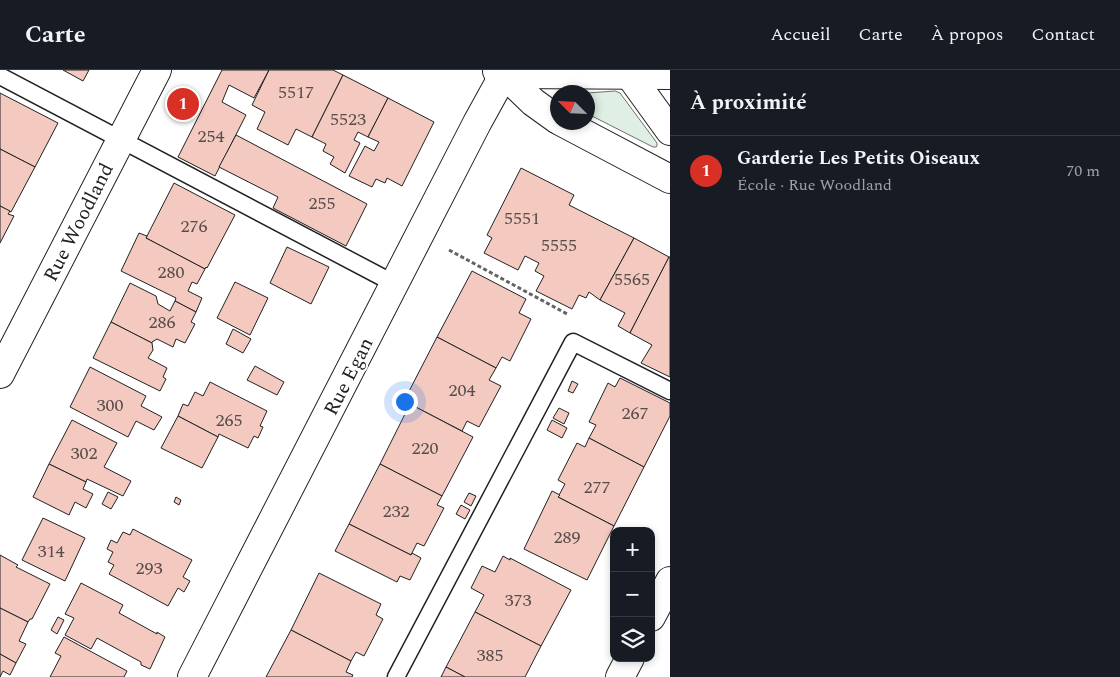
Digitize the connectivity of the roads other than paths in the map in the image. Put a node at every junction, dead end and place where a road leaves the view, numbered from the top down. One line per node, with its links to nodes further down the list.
1 (156, 70): 9 (street, Rue Woodland)
2 (499, 72): 3 (street); 6 (street); 11 (street, Rue Egan)
3 (628, 73): 4 (street); 8 (street)
4 (670, 75)
5 (0, 76): 9 (lane)
6 (550, 114)
7 (577, 130): 10 (street)
8 (670, 131)
9 (121, 140): 11 (lane); 12 (street, Rue Woodland)
10 (670, 180)
11 (395, 284): 17 (street, Rue Egan)
12 (0, 374)
13 (670, 391): 18 (lane)
14 (670, 581): 15 (street)
15 (655, 609)
16 (628, 662): 19 (street)
17 (192, 677)
18 (396, 677)
19 (620, 677)

